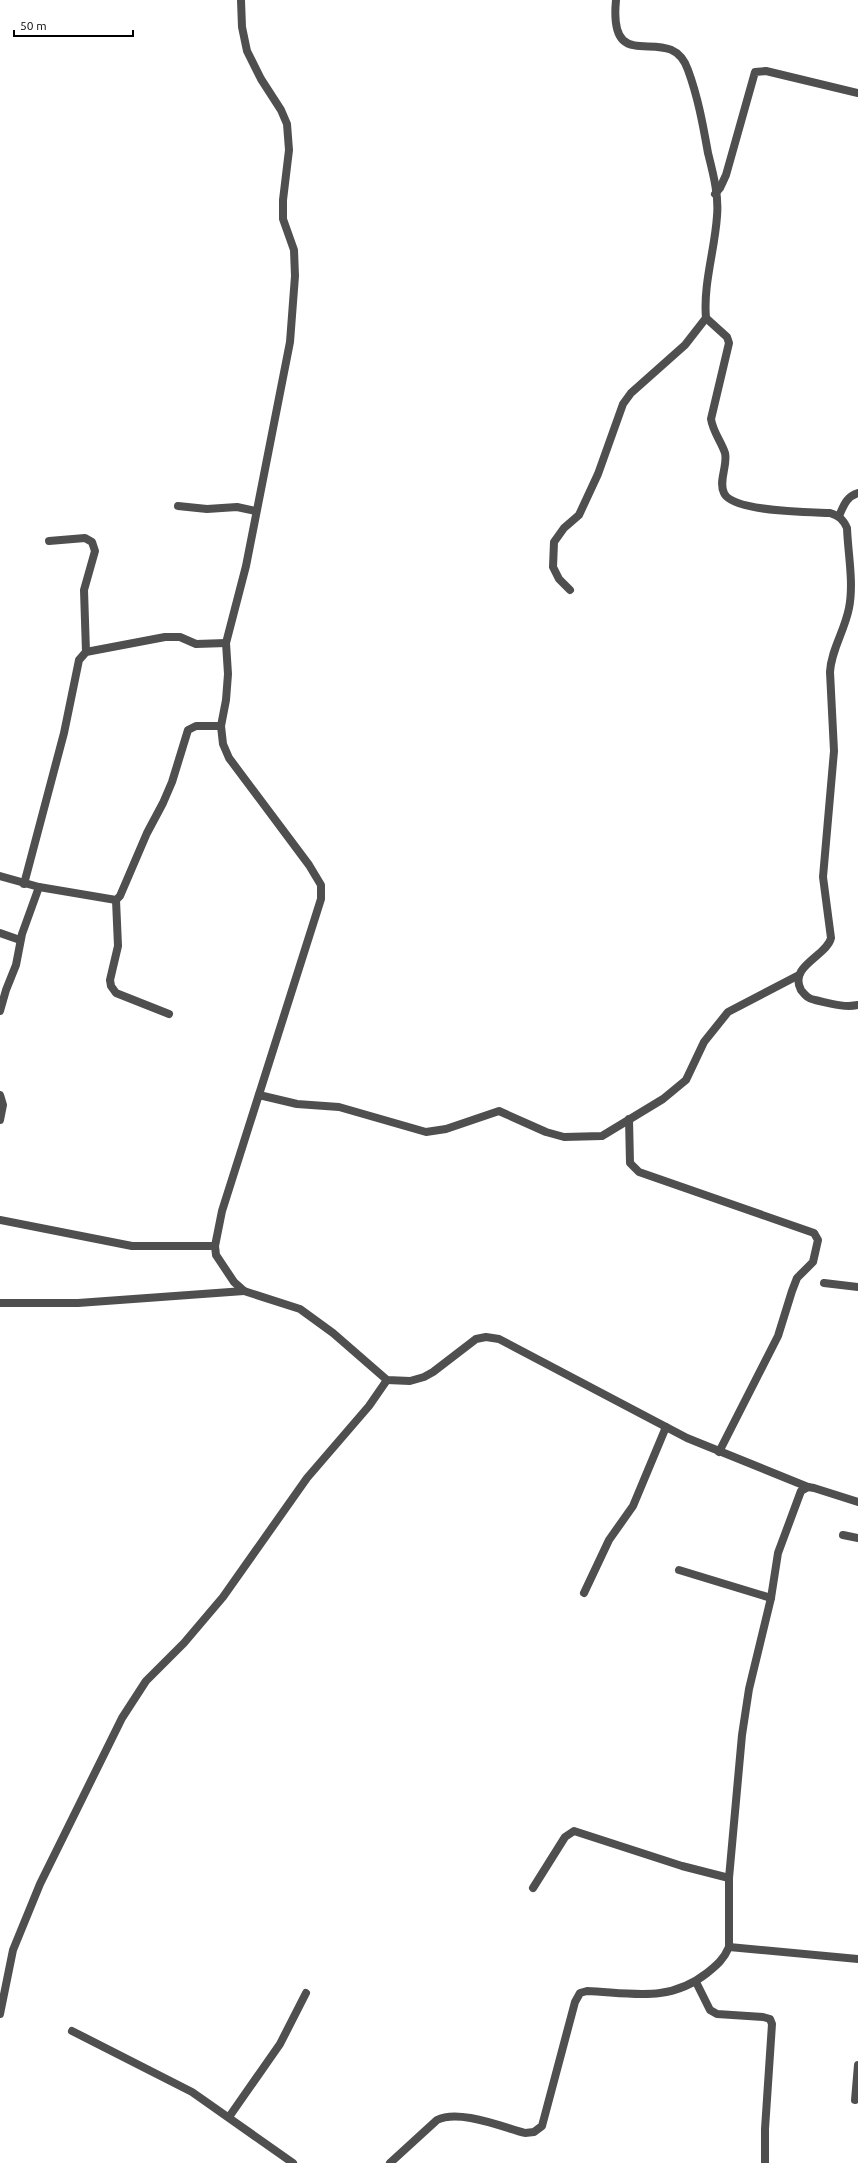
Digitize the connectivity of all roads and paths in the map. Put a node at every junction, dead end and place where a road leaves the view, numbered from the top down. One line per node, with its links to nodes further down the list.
1 (241, 0): 8 (street)
2 (616, 0): 4 (street)
3 (858, 93): 4 (street)
4 (716, 194): 5 (street)
5 (706, 318): 9 (street); 11 (street)
6 (858, 493): 9 (street)
7 (178, 506): 8 (street)
8 (256, 511): 12 (street)
9 (839, 516): 21 (street)
10 (49, 541): 13 (street)
11 (570, 590)
12 (226, 643): 13 (street); 14 (street)
13 (86, 652): 16 (street)
14 (221, 726): 18 (street); 26 (street)
15 (0, 876): 16 (street)
16 (24, 884): 17 (street)
17 (39, 887): 18 (street); 20 (street)
18 (116, 900): 24 (street)
19 (0, 933): 20 (street)
20 (20, 940): 23 (street)
21 (800, 975): 22 (street); 27 (street)
22 (858, 1005)
23 (0, 1011)
24 (169, 1014)
25 (0, 1095): 28 (street)
26 (258, 1095): 27 (street); 30 (street)
27 (629, 1119): 37 (street)
28 (0, 1120)
29 (0, 1220): 30 (street)
30 (215, 1246): 33 (street)
31 (824, 1283): 32 (street)
32 (858, 1287)
33 (244, 1291): 34 (street); 35 (street)
34 (0, 1303)
35 (387, 1380): 36 (street); 51 (street)
36 (666, 1427): 37 (street); 43 (street)
37 (719, 1452): 38 (street)
38 (808, 1487): 39 (street); 44 (street)
39 (858, 1502)
40 (843, 1535): 41 (street)
41 (858, 1538)
42 (679, 1570): 44 (street)
43 (584, 1593)
44 (771, 1598): 45 (street)
45 (729, 1878): 46 (street); 47 (street)
46 (533, 1888)
47 (729, 1947): 48 (street); 49 (street)
48 (858, 1959)
49 (696, 1982): 57 (street); 58 (street)
50 (306, 1993): 55 (street)
51 (0, 2014)
52 (72, 2031): 55 (street)
53 (858, 2065): 54 (street)
54 (855, 2100)
55 (229, 2117): 56 (street)
56 (293, 2163)
57 (390, 2163)
58 (765, 2163)

